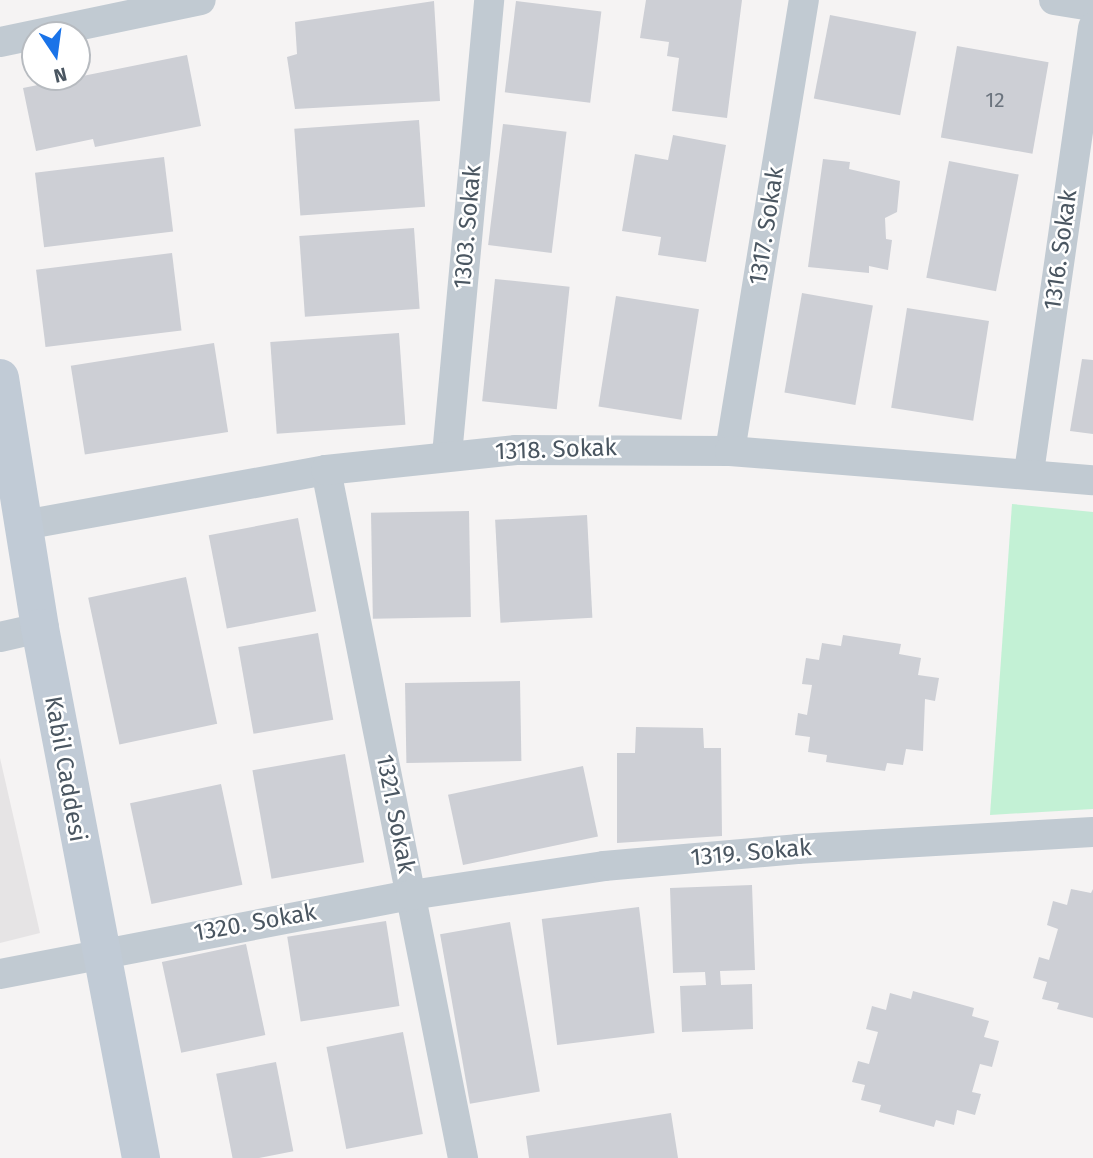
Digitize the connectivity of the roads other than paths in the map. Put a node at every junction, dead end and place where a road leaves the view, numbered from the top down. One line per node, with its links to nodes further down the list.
1 (201, 0): 7 (street)
2 (489, 0): 10 (street, 1303. Sokak)
3 (804, 0): 9 (street, 1317. Sokak)
4 (1054, 0): 5 (street)
5 (1093, 6)
6 (1093, 28): 12 (street, 1316. Sokak)
7 (0, 42)
8 (0, 377): 14 (main road, Kabil Caddesi)
9 (730, 451): 10 (street, 1318. Sokak); 12 (street, 1318. Sokak)
10 (447, 455): 11 (street, 1318. Sokak)
11 (326, 470): 14 (street, 1318. Sokak); 18 (street, 1321. Sokak)
12 (1029, 472): 13 (street, 1318. Sokak)
13 (1093, 480)
14 (24, 525): 15 (main road, Kabil Caddesi)
15 (40, 628): 16 (street); 19 (main road, Kabil Caddesi)
16 (0, 637)
17 (1093, 832): 18 (street, 1319. Sokak)
18 (411, 895): 19 (street, 1320. Sokak); 22 (street, 1321. Sokak)
19 (99, 952): 20 (street, 1320. Sokak); 21 (main road, Kabil Caddesi)
20 (0, 974)
21 (141, 1158)
22 (463, 1158)

